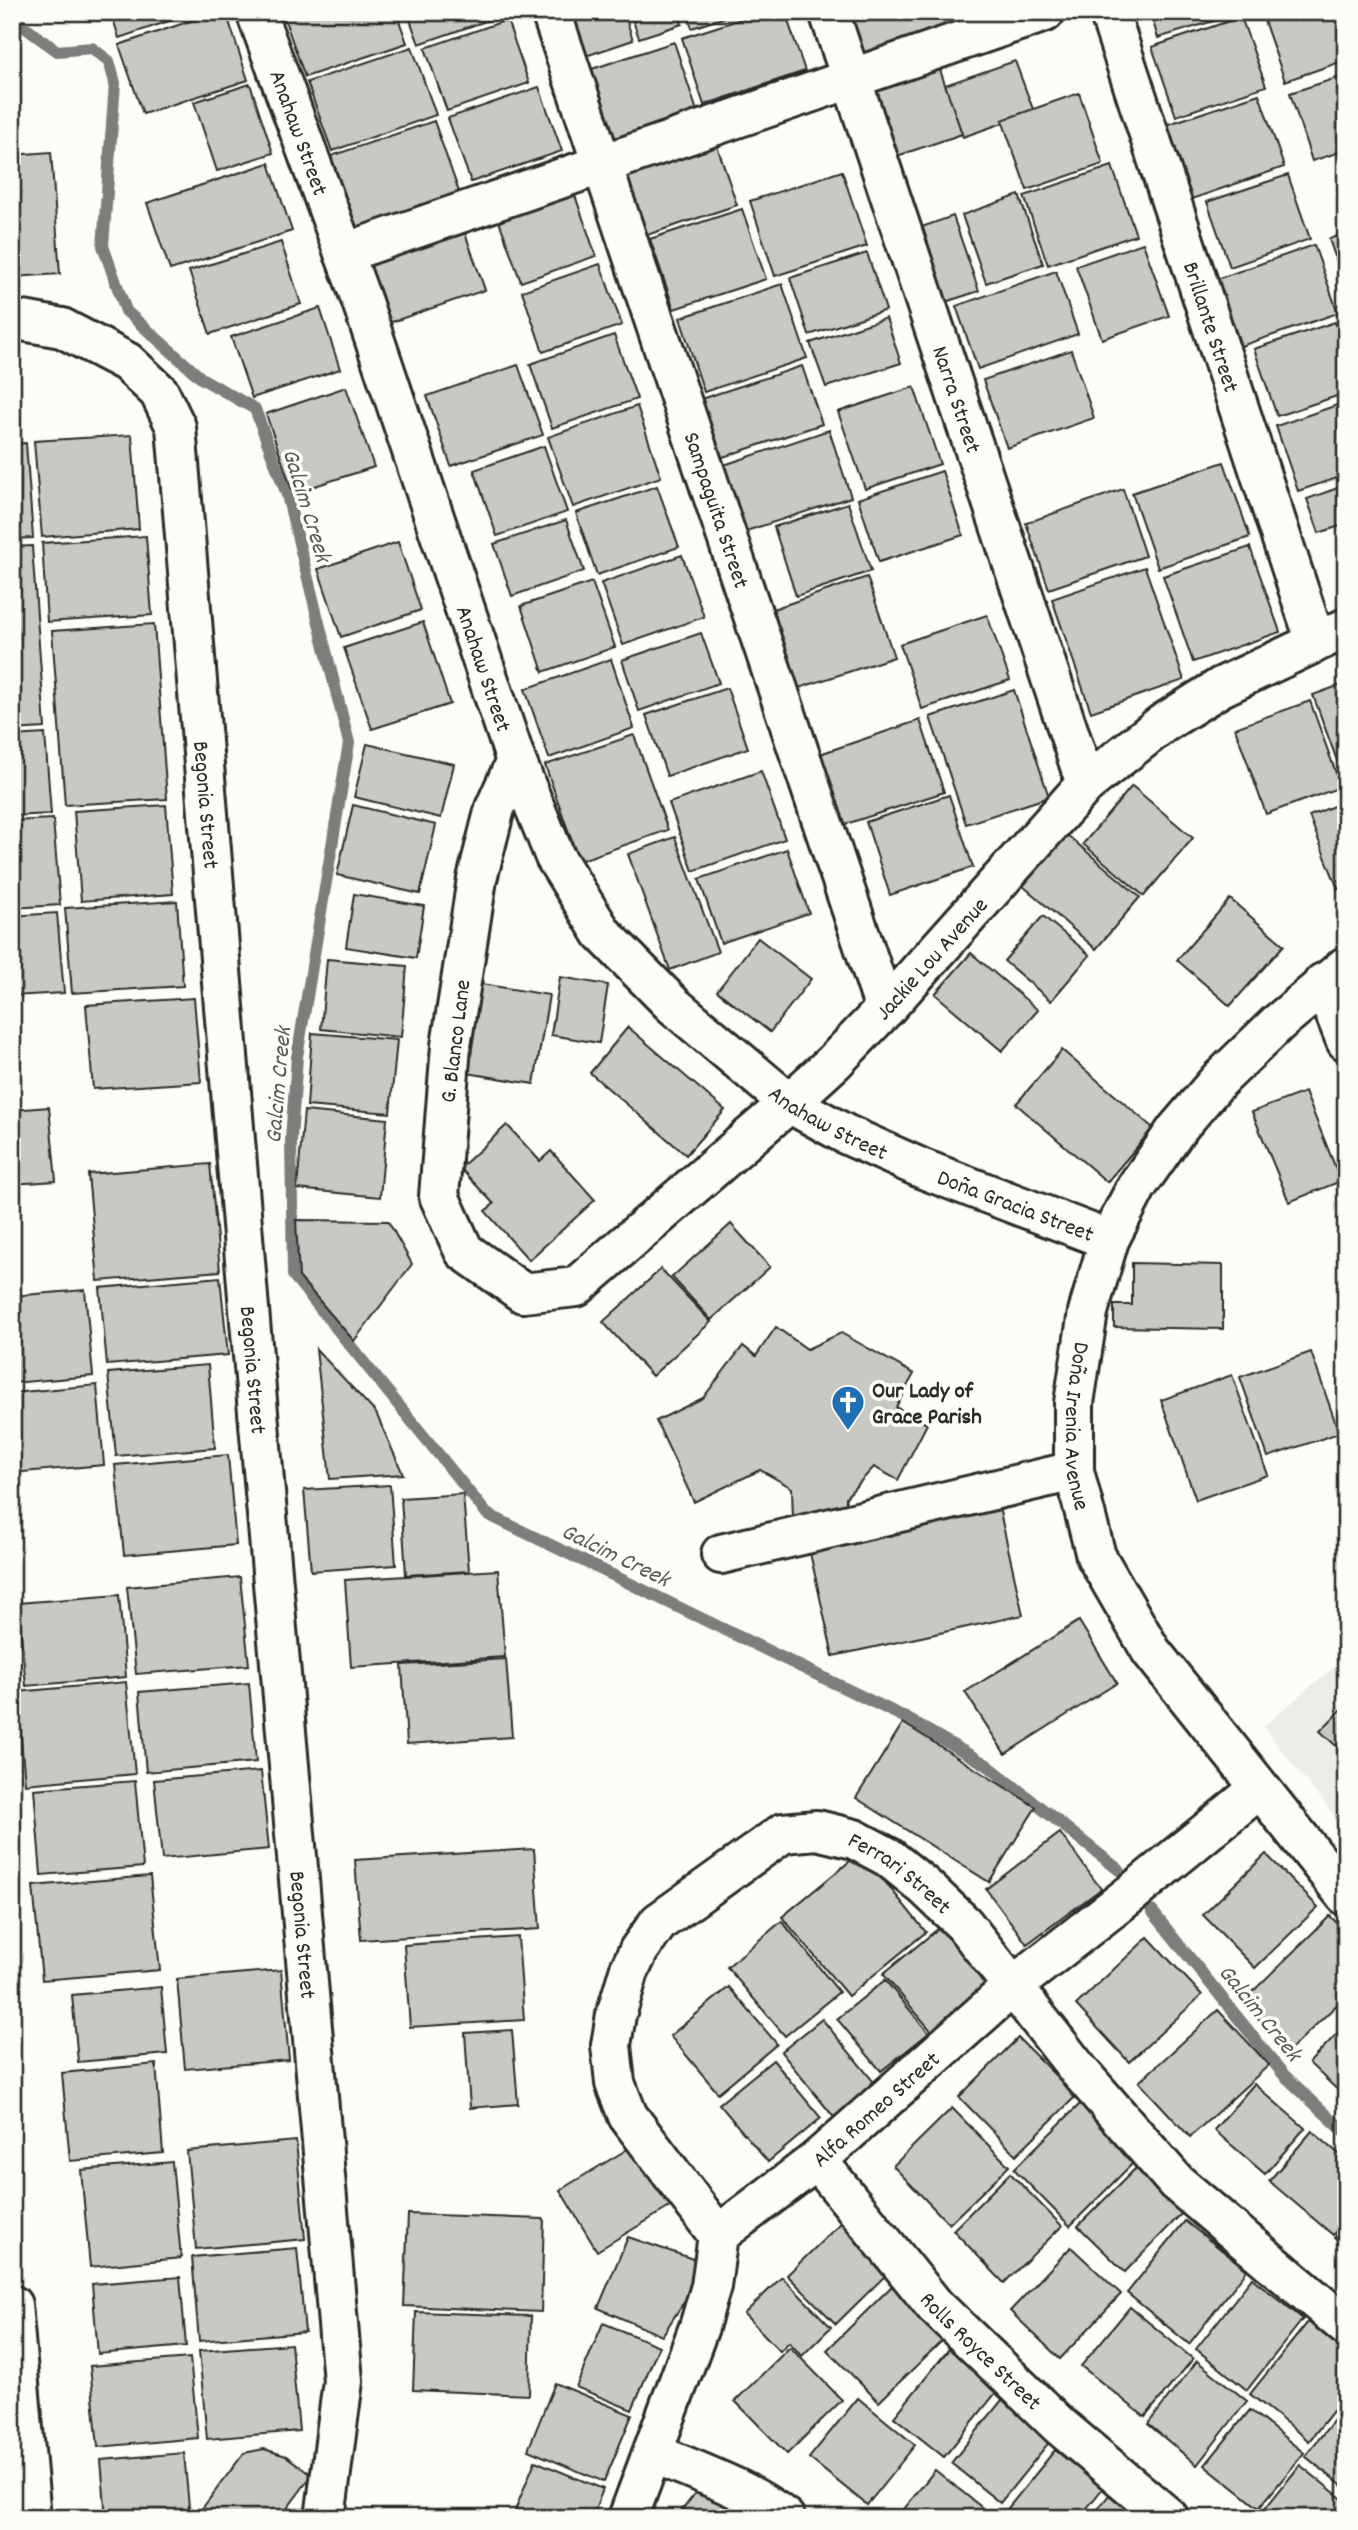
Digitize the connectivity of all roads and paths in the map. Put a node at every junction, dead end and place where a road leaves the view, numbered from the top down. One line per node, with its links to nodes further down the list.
1 (256, 12): 8 (street, Anahaw Street)
2 (551, 12): 7 (street, Sampaguita Street)
3 (829, 12): 6 (street, Narra Street)
4 (1045, 12): 6 (street)
5 (1109, 12): 10 (street, Brillante Street)
6 (851, 79): 7 (street); 12 (street, Narra Street)
7 (601, 164): 8 (street); 14 (street, Sampaguita Street)
8 (344, 253): 11 (street, Anahaw Street)
9 (12, 319): 31 (street, Begonia Street)
10 (1330, 634): 12 (street, Jackie Lou Avenue)
11 (516, 761): 16 (street, Anahaw Street); 19 (street, G. Blanco Lane)
12 (1086, 784): 14 (street, Jackie Lou Avenue)
13 (1334, 975): 15 (street); 18 (street, Doña Irenia Avenue)
14 (885, 1009): 16 (street, Jackie Lou Avenue)
15 (1346, 1041)
16 (789, 1103): 17 (street, Anahaw Street); 19 (street, Jackie Lou Avenue)
17 (923, 1169): 18 (street, Doña Gracia Street)
18 (1109, 1241): 20 (street, Doña Irenia Avenue)
19 (523, 1293)
20 (1074, 1471): 21 (street); 22 (street, Doña Irenia Avenue)
21 (721, 1553)
22 (1259, 1788): 23 (street, Doña Irenia Avenue); 24 (street, Alfa Romeo Street)
23 (1346, 1896)
24 (1013, 1986): 25 (street, Alfa Romeo Street); 26 (street, Ferrari Street); 28 (street, Ferrari Street)
25 (817, 2160): 26 (street, Alfa Romeo Street); 34 (street, Rolls Royce Street)
26 (718, 2235): 29 (street)
27 (12, 2305): 30 (street)
28 (1346, 2326)
29 (653, 2453): 32 (street); 33 (street)
30 (32, 2518)
31 (325, 2518)
32 (628, 2518)
33 (785, 2518)
34 (1169, 2518)

